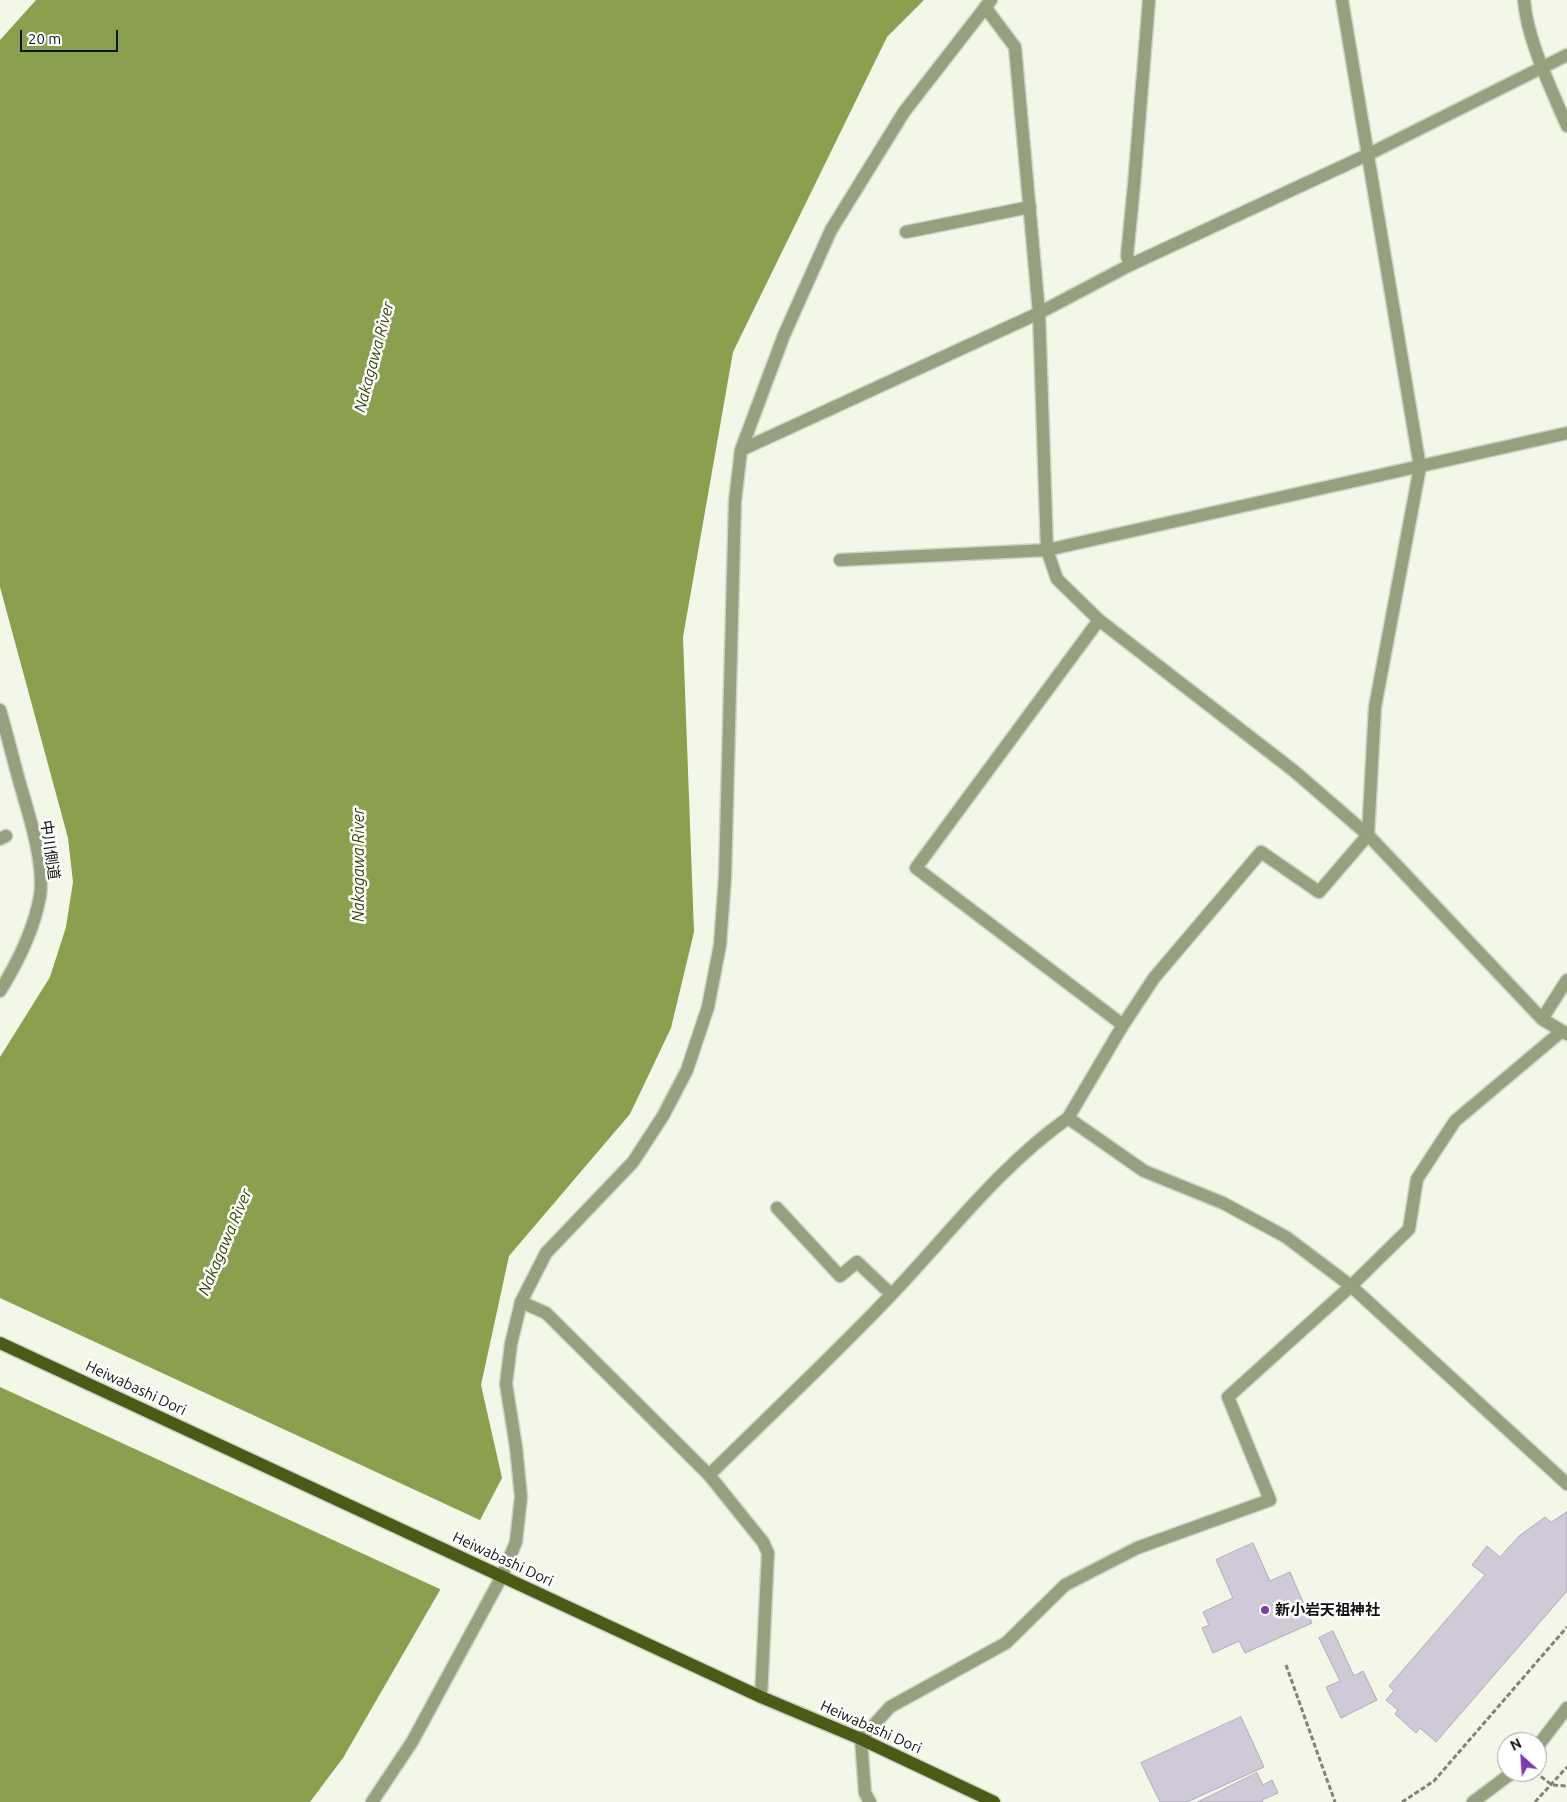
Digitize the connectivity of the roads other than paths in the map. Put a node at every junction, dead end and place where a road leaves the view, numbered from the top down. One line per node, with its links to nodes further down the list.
1 (1149, 0): 11 (street)
2 (1342, 0): 8 (street)
3 (1524, 0): 6 (street)
4 (988, 3): 9 (street); 14 (street)
5 (1567, 55): 6 (street)
6 (1543, 67): 7 (street); 8 (street)
7 (1567, 126)
8 (1367, 155): 11 (street); 15 (street)
9 (1030, 206): 10 (street); 12 (street)
10 (906, 232)
11 (1130, 265): 12 (street)
12 (1039, 313): 14 (street); 16 (street)
13 (1567, 433): 15 (street)
14 (741, 450): 30 (street)
15 (1420, 467): 16 (street); 20 (street)
16 (1047, 550): 17 (street); 18 (street)
17 (840, 560)
18 (1099, 620): 20 (street); 24 (street)
19 (0, 710): 22 (street, 中川側道)
20 (1368, 835): 23 (street); 24 (street)
21 (1567, 980): 23 (street)
22 (0, 991)
23 (1542, 1018): 25 (street)
24 (1123, 1025): 26 (street)
25 (1565, 1032): 28 (street)
26 (1068, 1118): 28 (street); 29 (street)
27 (777, 1208): 29 (street)
28 (1351, 1286): 33 (street); 38 (street)
29 (891, 1294): 32 (street)
30 (521, 1302): 32 (street); 34 (street)
31 (0, 1343): 34 (main road, Heiwabashi Dori)
32 (709, 1475): 35 (street)
33 (1567, 1484)
34 (502, 1576): 35 (main road, Heiwabashi Dori); 40 (street)
35 (761, 1697): 38 (main road, Heiwabashi Dori)
36 (1567, 1708): 37 (street)
37 (1547, 1734)
38 (861, 1739): 41 (street); 42 (main road, Heiwabashi Dori)
39 (1500, 1782): 43 (street)
40 (372, 1802)
41 (870, 1802)
42 (994, 1802)
43 (1473, 1802)

